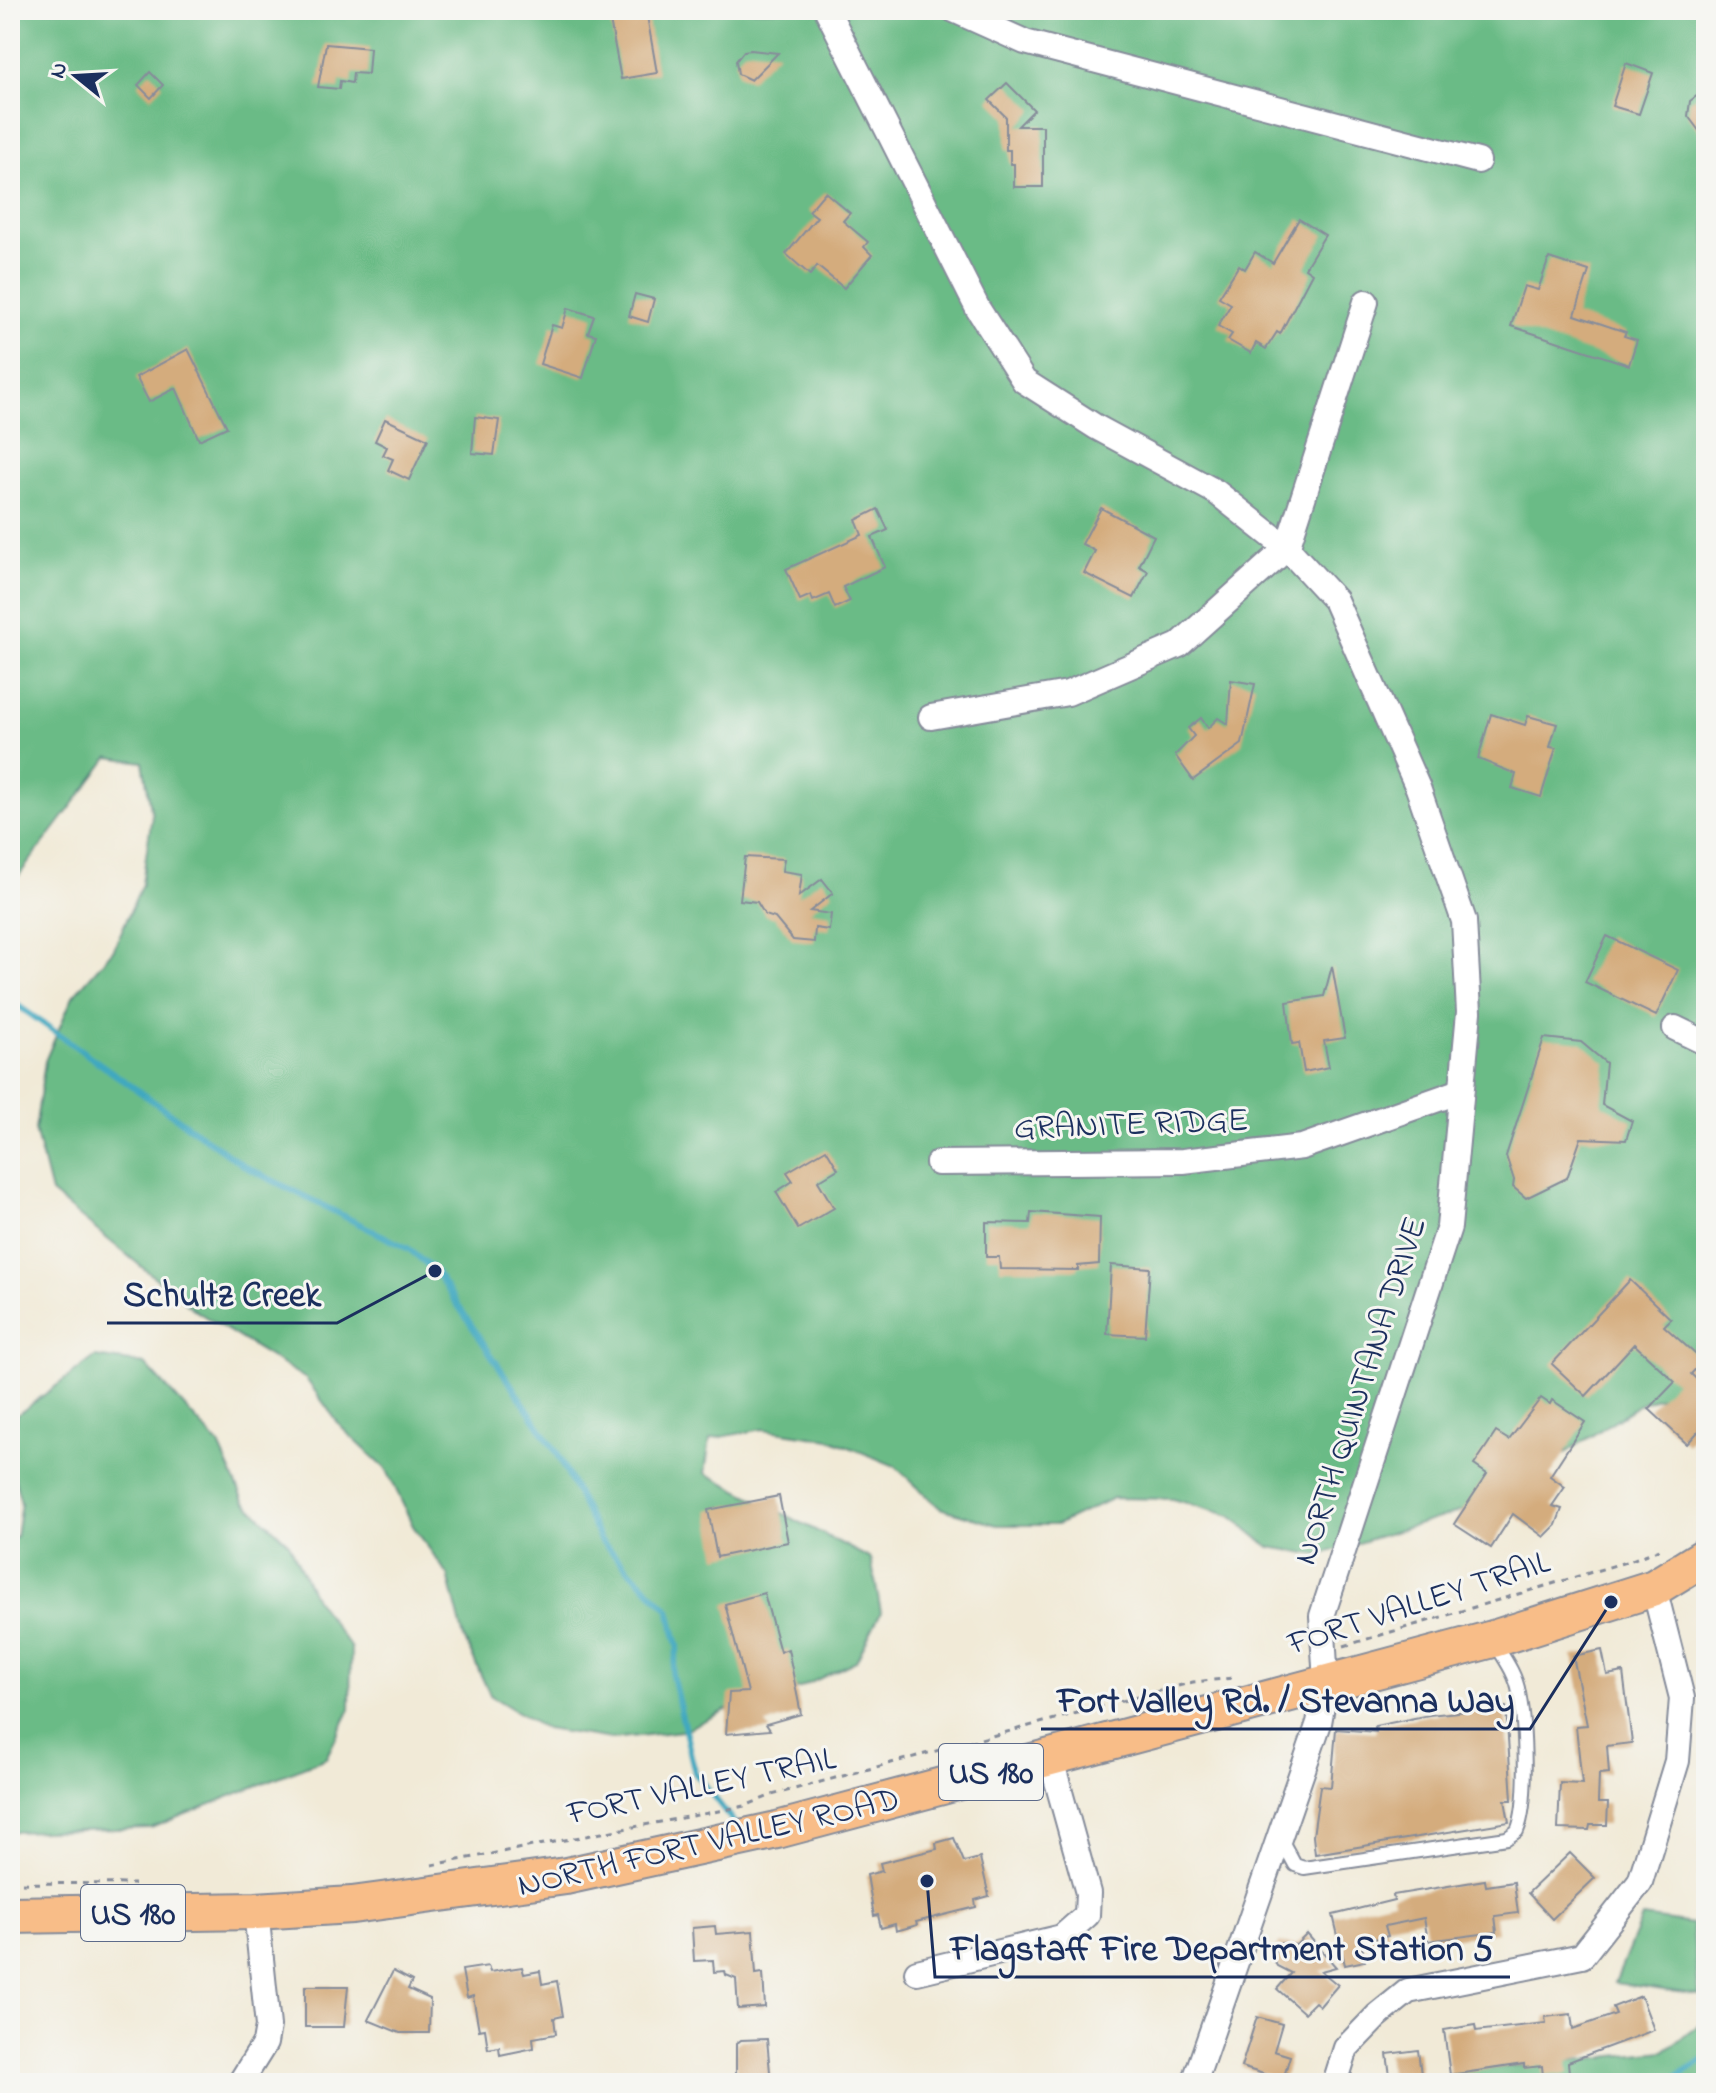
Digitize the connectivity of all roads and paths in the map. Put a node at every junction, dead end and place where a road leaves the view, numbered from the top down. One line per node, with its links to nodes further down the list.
1 (827, 10): 5 (street, NORTH QUINTANA DRIVE)
2 (954, 10): 3 (street)
3 (1478, 161)
4 (1366, 302): 5 (street)
5 (1287, 548): 6 (street); 9 (street, NORTH QUINTANA DRIVE)
6 (931, 717)
7 (1675, 1028): 8 (street)
8 (1706, 1043)
9 (1461, 1091): 10 (street, GRANITE RIDGE); 14 (street, NORTH QUINTANA DRIVE)
10 (938, 1163)
11 (1692, 1549): 12 (main road, NORTH FORT VALLEY ROAD / US 180); 14 (path, FORT VALLEY TRAIL)
12 (1654, 1588): 13 (main road, NORTH FORT VALLEY ROAD / US 180); 26 (street)
13 (1493, 1639): 14 (main road, NORTH FORT VALLEY ROAD / US 180); 17 (lane)
14 (1326, 1668): 16 (main road, NORTH FORT VALLEY ROAD / US 180); 17 (street, NORTH QUINTANA DRIVE)
15 (1238, 1678): 18 (path, FORT VALLEY TRAIL)
16 (1050, 1756): 21 (main road, NORTH FORT VALLEY ROAD / US 180); 23 (street)
17 (1280, 1838): 25 (street, NORTH QUINTANA DRIVE)
18 (420, 1867)
19 (10, 1883): 20 (path)
20 (137, 1884)
21 (256, 1911): 22 (main road, NORTH FORT VALLEY ROAD / US 180); 24 (street)
22 (10, 1915)
23 (917, 1972)
24 (240, 2083)
25 (1194, 2083)
26 (1335, 2083)

